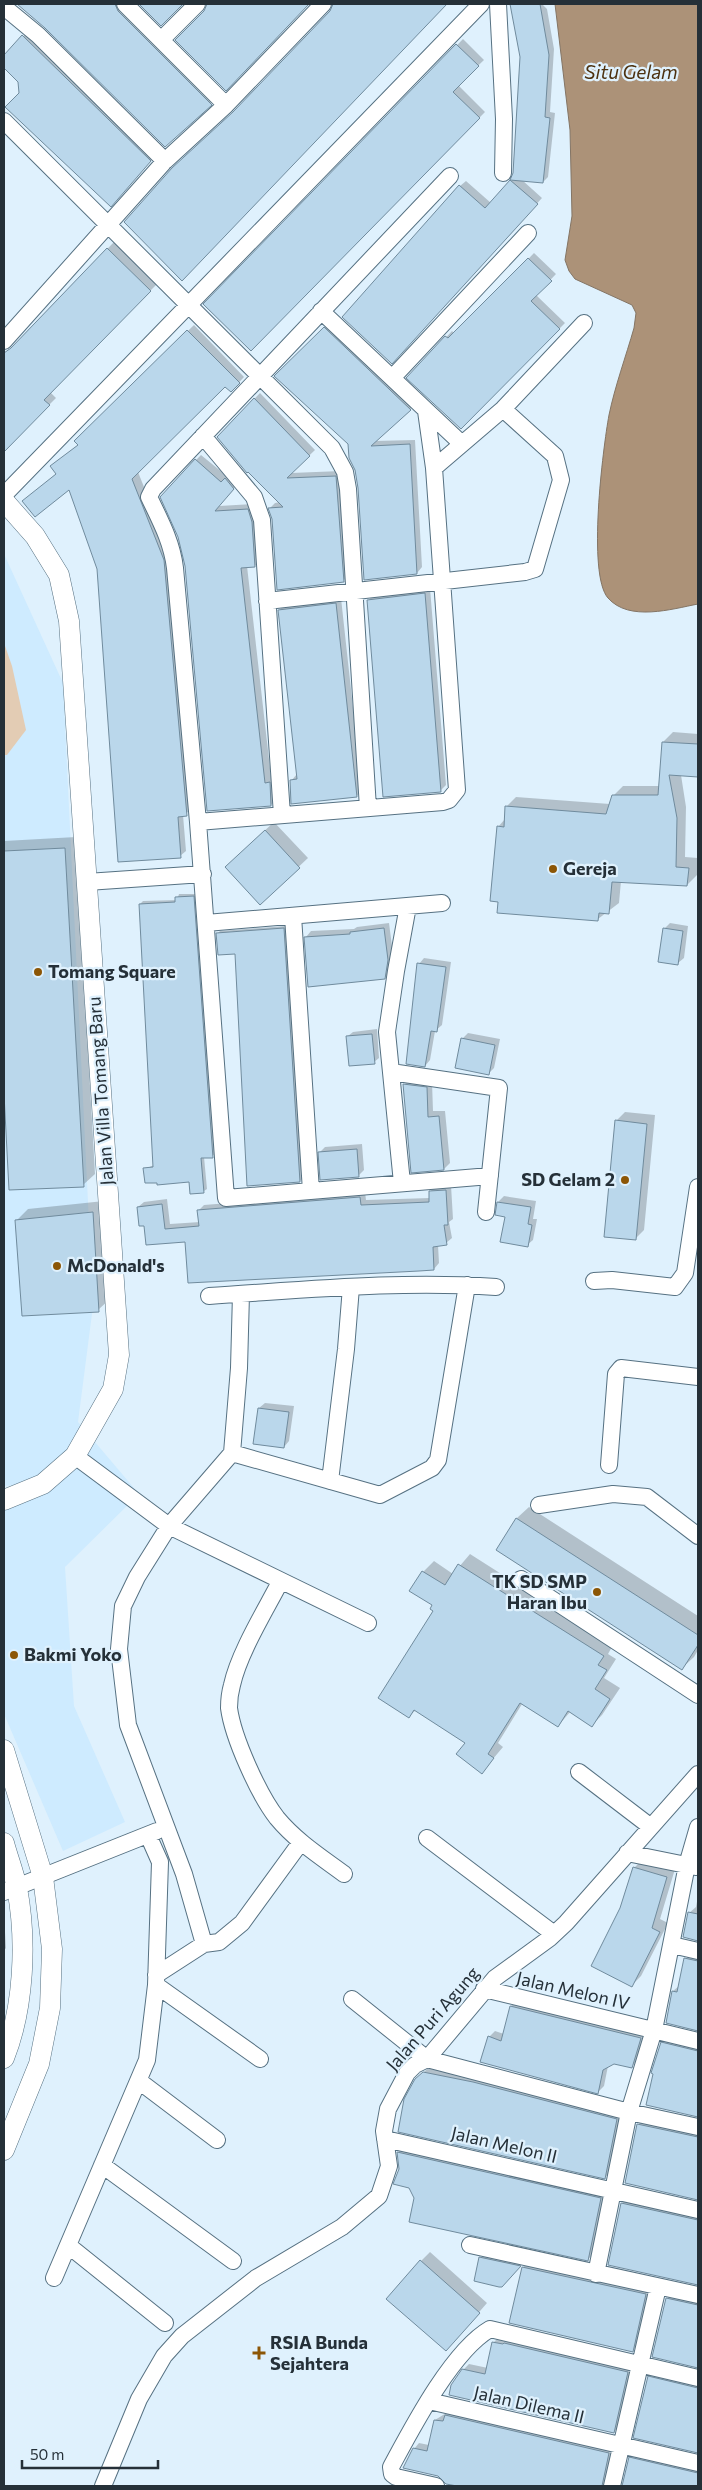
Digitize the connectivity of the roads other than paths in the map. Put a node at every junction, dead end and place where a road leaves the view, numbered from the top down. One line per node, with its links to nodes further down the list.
1 (126, 4): 7 (street)
2 (197, 4): 7 (street)
3 (323, 4): 8 (street)
4 (481, 4): 15 (street)
5 (498, 4): 11 (street)
6 (4, 7): 10 (street)
7 (162, 39): 8 (street)
8 (226, 104): 10 (street)
9 (4, 121): 13 (street)
10 (165, 161): 13 (street)
11 (503, 173)
12 (450, 176): 16 (street)
13 (106, 225): 15 (street); 18 (street)
14 (528, 233): 20 (street)
15 (189, 305): 19 (street); 26 (street)
16 (321, 311): 19 (street); 20 (street)
17 (584, 322): 21 (street)
18 (4, 341)
19 (260, 375): 23 (street); 29 (street)
20 (393, 377): 22 (street)
21 (503, 409): 24 (street); 28 (street)
22 (426, 411): 24 (street); 25 (street)
23 (203, 436): 30 (street); 33 (street)
24 (462, 444): 25 (street)
25 (434, 468): 28 (street)
26 (4, 495)
27 (4, 501): 35 (street, Jalan Villa Tomang Baru)
28 (442, 582): 29 (street); 31 (street)
29 (354, 593): 30 (street); 31 (street)
30 (267, 601): 32 (street)
31 (368, 808): 32 (street)
32 (282, 815): 33 (street)
33 (198, 822): 34 (street)
34 (202, 874): 35 (street); 39 (street)
35 (87, 882): 54 (street, Jalan Villa Tomang Baru)
36 (442, 903): 37 (street)
37 (408, 906): 38 (street); 40 (street)
38 (293, 916): 39 (street); 43 (street)
39 (206, 923): 43 (street)
40 (391, 1072): 41 (street); 42 (street)
41 (490, 1176): 42 (street); 45 (street)
42 (402, 1183): 43 (street)
43 (311, 1191)
44 (697, 1198): 46 (street)
45 (486, 1212)
46 (594, 1281)
47 (466, 1285): 48 (street); 49 (street); 56 (street)
48 (351, 1287): 50 (street); 56 (street)
49 (496, 1288)
50 (241, 1294): 51 (street); 53 (street)
51 (209, 1296)
52 (698, 1377): 55 (street)
53 (232, 1453): 56 (street); 59 (street)
54 (75, 1456): 57 (street, Jalan Villa Tomang Baru); 59 (street)
55 (609, 1465)
56 (330, 1482)
57 (4, 1500)
58 (539, 1504): 60 (street)
59 (169, 1526): 62 (street); 70 (street)
60 (698, 1536)
61 (521, 1579): 64 (street)
62 (280, 1582): 63 (street); 73 (street)
63 (368, 1623)
64 (698, 1695)
65 (4, 1750): 78 (street)
66 (579, 1772): 68 (street)
67 (696, 1780): 68 (street, Jalan Puri Agung)
68 (651, 1827): 75 (street, Jalan Puri Agung)
69 (698, 1827): 76 (street)
70 (166, 1828): 71 (street); 81 (street)
71 (148, 1835): 78 (street); 84 (street)
72 (427, 1838): 80 (street)
73 (301, 1842): 77 (street); 81 (street)
74 (4, 1843): 79 (street)
75 (627, 1853): 76 (street); 80 (street, Jalan Puri Agung)
76 (693, 1866): 82 (street)
77 (344, 1874)
78 (43, 1877): 79 (street); 97 (street)
79 (10, 1890): 89 (street)
80 (554, 1934): 85 (street, Jalan Puri Agung)
81 (204, 1944): 84 (street)
82 (672, 1945): 83 (street); 87 (street)
83 (698, 1951)
84 (156, 1980): 90 (street); 92 (street)
85 (484, 1989): 87 (street, Jalan Melon IV); 91 (street, Jalan Puri Agung)
86 (352, 1999): 91 (street)
87 (654, 2030): 88 (street, Jalan Melon IV); 93 (street)
88 (698, 2041)
89 (4, 2058)
90 (260, 2058)
91 (427, 2059): 93 (street); 95 (street, Jalan Puri Agung)
92 (139, 2081): 96 (street); 98 (street)
93 (630, 2112): 94 (street); 99 (street)
94 (698, 2127)
95 (385, 2139): 99 (street, Jalan Melon II); 114 (street, Jalan Puri Agung)
96 (217, 2140)
97 (4, 2150)
98 (102, 2165): 102 (street); 103 (street)
99 (614, 2191): 100 (street, Jalan Melon II); 104 (street)
100 (698, 2210)
101 (470, 2245): 104 (street)
102 (69, 2246): 105 (street); 108 (street)
103 (233, 2261)
104 (596, 2274): 106 (street)
105 (54, 2278)
106 (658, 2287): 107 (street); 109 (street)
107 (698, 2295)
108 (165, 2323)
109 (640, 2365): 110 (street); 111 (street); 112 (street)
110 (698, 2378)
111 (429, 2401): 112 (street, Jalan Dilema II); 115 (street)
112 (621, 2447): 113 (street, Jalan Dilema II); 116 (street)
113 (698, 2463)
114 (104, 2486)
115 (436, 2486)
116 (612, 2486)

